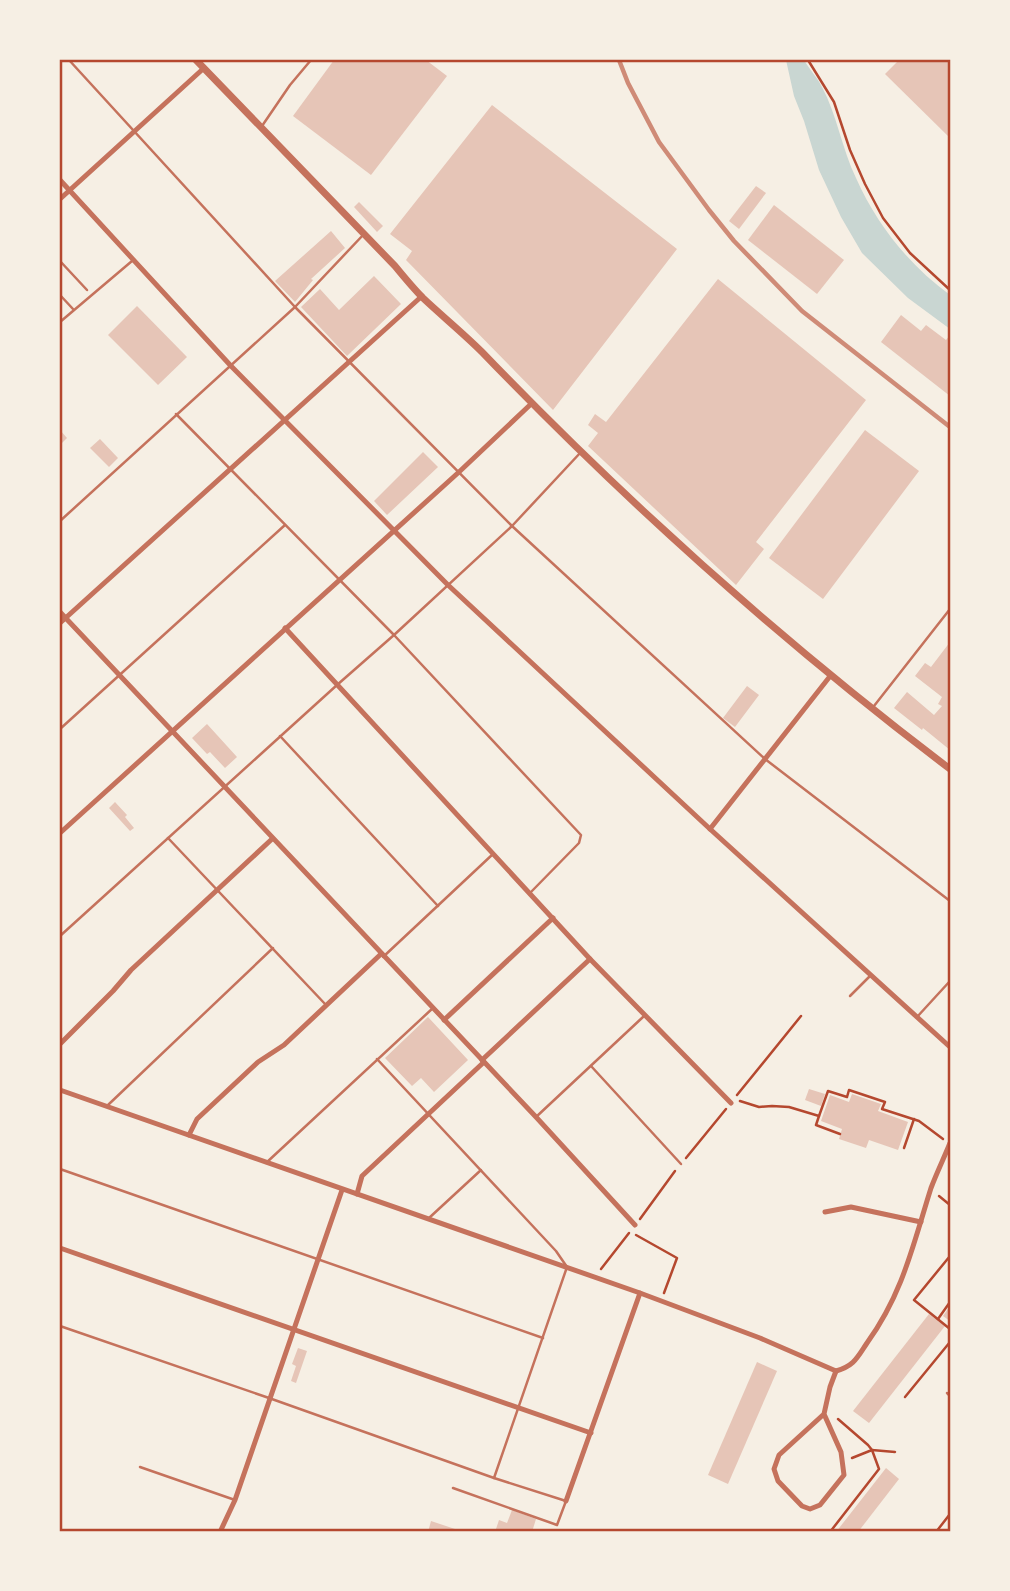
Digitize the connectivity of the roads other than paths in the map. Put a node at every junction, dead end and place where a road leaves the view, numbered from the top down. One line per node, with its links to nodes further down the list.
1 (69, 60): 6 (lane)
2 (196, 60): 4 (street)
3 (311, 60): 5 (lane)
4 (204, 68): 5 (street); 6 (street)
5 (261, 126): 10 (street)
6 (134, 130): 8 (street); 16 (lane)
7 (60, 180): 8 (street)
8 (69, 191): 9 (street); 12 (street)
9 (60, 199)
10 (364, 234): 15 (street); 16 (lane)
11 (60, 261): 13 (lane)
12 (132, 261): 17 (lane); 20 (street)
13 (87, 290)
14 (60, 295): 17 (lane)
15 (422, 296): 19 (street); 21 (street)
16 (295, 307): 19 (lane); 20 (lane)
17 (73, 309): 18 (lane)
18 (60, 322)
19 (350, 362): 23 (street); 26 (lane)
20 (231, 366): 22 (lane); 23 (street)
21 (531, 404): 24 (street); 26 (street)
22 (176, 414): 25 (lane); 27 (lane)
23 (284, 422): 25 (street); 30 (street)
24 (581, 452): 29 (lane); 40 (street)
25 (229, 470): 28 (lane); 35 (street)
26 (458, 472): 29 (lane); 30 (street)
27 (60, 521)
28 (285, 525): 31 (lane); 39 (lane)
29 (512, 526): 32 (lane); 46 (lane)
30 (393, 531): 31 (street); 32 (street)
31 (339, 580): 37 (street); 38 (lane)
32 (448, 585): 38 (lane); 49 (street)
33 (950, 609): 42 (lane)
34 (60, 612): 35 (street)
35 (65, 618): 36 (street); 39 (street)
36 (60, 623)
37 (285, 628): 41 (street); 44 (street)
38 (394, 635): 41 (lane); 55 (lane)
39 (119, 675): 43 (lane); 44 (street)
40 (831, 675): 42 (street); 46 (street)
41 (337, 685): 45 (lane); 53 (street)
42 (872, 709): 47 (street)
43 (60, 729)
44 (171, 731): 48 (street); 50 (street)
45 (280, 736): 48 (lane); 57 (lane)
46 (765, 759): 49 (street); 56 (lane)
47 (950, 769)
48 (224, 787): 51 (lane); 52 (street)
49 (710, 829): 63 (street)
50 (60, 833)
51 (168, 838): 54 (lane); 59 (lane)
52 (272, 839): 54 (street); 61 (street)
53 (493, 853): 55 (street); 57 (lane)
54 (218, 890): 60 (lane); 71 (street)
55 (530, 893): 58 (street)
56 (950, 901)
57 (438, 906): 61 (lane)
58 (553, 918): 62 (street); 70 (street)
59 (60, 936)
60 (273, 948): 66 (lane); 78 (lane)
61 (382, 955): 66 (street); 67 (street)
62 (590, 959): 68 (street); 74 (street)
63 (871, 975): 65 (lane); 69 (street)
64 (950, 981): 69 (lane)
65 (850, 996)
66 (327, 1005): 81 (street)
67 (433, 1008): 70 (street); 73 (lane)
68 (646, 1014): 75 (lane); 77 (street)
69 (917, 1018): 72 (street)
70 (444, 1020): 74 (street)
71 (60, 1044)
72 (950, 1047)
73 (377, 1059): 79 (lane); 83 (lane)
74 (483, 1061): 79 (street); 80 (street)
75 (590, 1065): 80 (lane); 84 (lane)
76 (60, 1090): 78 (street)
77 (731, 1102)
78 (106, 1107): 81 (street)
79 (428, 1114): 86 (lane); 88 (street)
80 (536, 1117): 92 (street)
81 (189, 1135): 83 (street)
82 (950, 1144): 91 (street)
83 (266, 1163): 87 (street)
84 (681, 1164)
85 (60, 1169): 94 (lane)
86 (481, 1170): 90 (lane); 95 (lane)
87 (342, 1190): 88 (street); 94 (street)
88 (357, 1194): 90 (street)
89 (825, 1212): 91 (street)
90 (428, 1219): 95 (street)
91 (921, 1222): 100 (street)
92 (635, 1225)
93 (60, 1248): 98 (street)
94 (318, 1259): 98 (street); 99 (lane)
95 (567, 1267): 96 (street); 99 (lane)
96 (640, 1293): 100 (street); 104 (street)
97 (60, 1326): 101 (lane)
98 (294, 1329): 101 (street); 102 (street)
99 (543, 1338): 102 (lane)
100 (836, 1371): 103 (street)
101 (269, 1398): 106 (lane); 108 (street)
102 (519, 1408): 104 (street); 106 (lane)
103 (824, 1411): 103 (street)
104 (591, 1433): 109 (street)
105 (140, 1467): 108 (lane)
106 (494, 1478): 109 (lane)
107 (453, 1488): 109 (lane)
108 (235, 1500): 110 (street)
109 (566, 1501)
110 (220, 1531)

